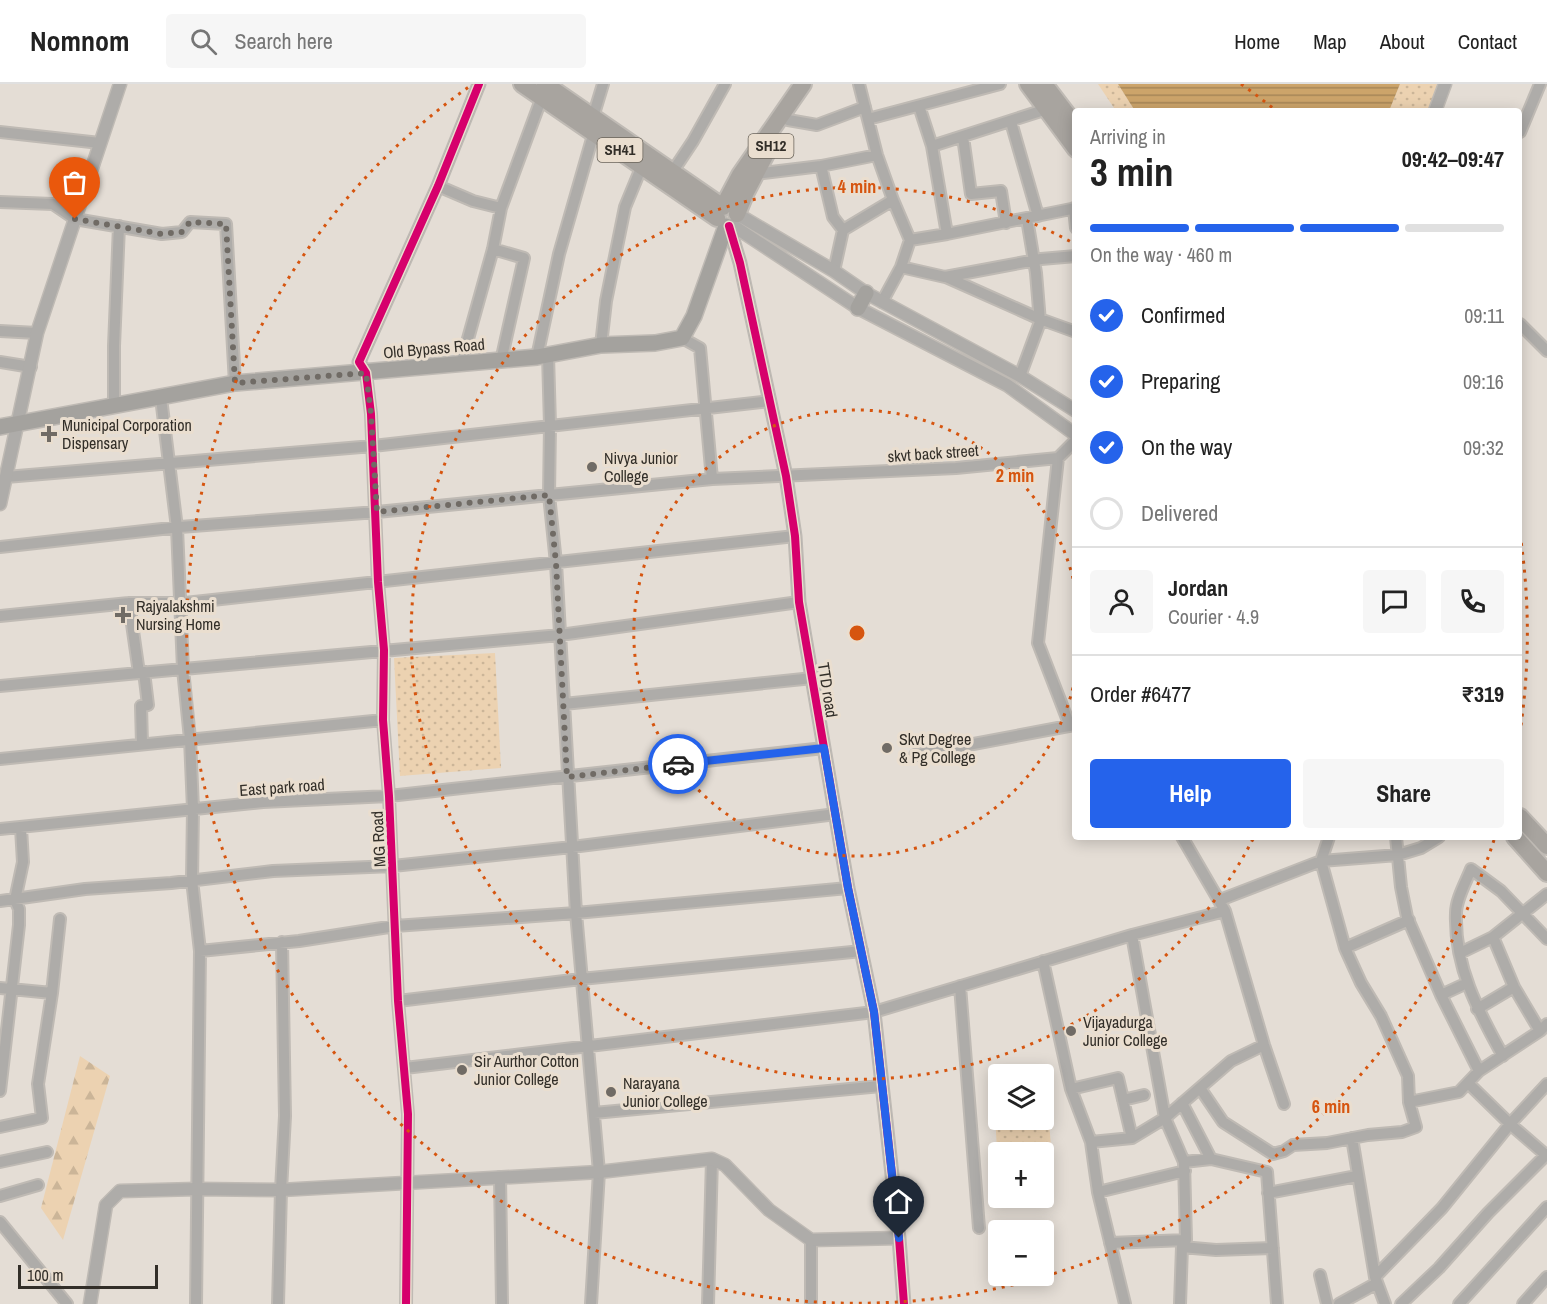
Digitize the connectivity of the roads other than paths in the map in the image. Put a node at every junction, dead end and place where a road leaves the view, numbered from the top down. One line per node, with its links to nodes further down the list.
1 (120, 84): 28 (street)
2 (479, 84): 35 (street)
3 (522, 84): 14 (main road, SH41)
4 (603, 84): 23 (street)
5 (724, 84): 33 (street)
6 (803, 84): 42 (main road, SH12)
7 (813, 84): 20 (main road, SH12)
8 (859, 84): 17 (street)
9 (1000, 84): 16 (street)
10 (1028, 84): 15 (main road)
11 (1044, 84): 15 (main road)
12 (1445, 84): 18 (street)
13 (1540, 84): 24 (street)
14 (551, 89): 23 (main road, SH41); 38 (street)
15 (1052, 105): 21 (street); 22 (main road); 27 (main road)
16 (919, 106): 19 (street); 29 (street)
17 (865, 107): 19 (street); 20 (street)
18 (1436, 108)
19 (868, 119): 30 (street)
20 (788, 120): 34 (main road, SH12)
21 (1011, 122): 26 (street); 40 (street)
22 (1072, 122)
23 (594, 124): 31 (main road, SH41); 66 (street)
24 (1522, 127)
25 (0, 132): 28 (street)
26 (963, 137): 29 (street); 44 (street)
27 (1072, 142)
28 (100, 143): 41 (street)
29 (932, 146): 47 (street)
30 (877, 155): 32 (street); 36 (street)
31 (644, 159): 33 (main road, SH41); 42 (main road, SH41); 64 (street)
32 (821, 166): 34 (street); 46 (street)
33 (673, 171): 42 (main road, SH41)
34 (755, 174): 42 (main road, SH12)
35 (438, 186): 38 (street); 71 (street)
36 (893, 200): 46 (street); 48 (street)
37 (0, 202): 41 (street)
38 (501, 208): 49 (street)
39 (1072, 209): 40 (street)
40 (1038, 216): 43 (street)
41 (75, 219): 45 (street); 62 (street)
42 (727, 219): 53 (street); 57 (street); 63 (main road); 75 (street, TTD road)
43 (1027, 219): 44 (street); 51 (street)
44 (1006, 223): 47 (street)
45 (119, 226): 73 (street); 76 (street)
46 (843, 230): 53 (street)
47 (948, 234): 48 (street)
48 (910, 240): 52 (street)
49 (493, 249): 67 (street); 69 (street)
50 (1072, 256): 51 (street)
51 (1033, 261): 54 (street); 58 (street)
52 (901, 267): 54 (street); 56 (street)
53 (834, 271): 55 (street)
54 (945, 277): 58 (street)
55 (866, 293): 56 (street); 57 (main road)
56 (882, 302): 72 (street)
57 (858, 308): 80 (street)
58 (1040, 319): 61 (street); 72 (street)
59 (1522, 326): 65 (street)
60 (0, 331): 62 (street)
61 (1072, 331)
62 (37, 333): 70 (street)
63 (682, 338): 64 (main road, Old Bypass Road); 79 (street)
64 (602, 345): 66 (main road, Old Bypass Road)
65 (1547, 351)
66 (542, 356): 67 (main road, Old Bypass Road); 82 (street)
67 (501, 360): 69 (main road, Old Bypass Road)
68 (0, 362): 70 (street)
69 (461, 364): 71 (main road, Old Bypass Road)
70 (31, 367): 81 (street)
71 (366, 373): 73 (main road, Old Bypass Road); 86 (street, MG Road)
72 (1020, 376): 77 (street)
73 (235, 383): 74 (main road, Old Bypass Road)
74 (161, 398): 76 (main road, Old Bypass Road); 88 (street)
75 (770, 401): 79 (street); 89 (street, TTD road)
76 (114, 406): 81 (main road, Old Bypass Road)
77 (1072, 406)
78 (1072, 408): 80 (street)
79 (707, 409): 82 (street); 91 (street)
80 (1055, 418): 84 (street)
81 (17, 425): 83 (main road, Old Bypass Road); 90 (street)
82 (550, 425): 86 (street); 92 (street)
83 (0, 427)
84 (1072, 432)
85 (1072, 444): 87 (street)
86 (373, 446): 88 (street); 94 (street, MG Road)
87 (1058, 458): 89 (street, skvt back street); 112 (street)
88 (169, 463): 90 (street); 95 (street)
89 (786, 476): 91 (street, skvt back street); 96 (street, TTD road)
90 (6, 477): 93 (street)
91 (712, 479): 92 (street, skvt back street)
92 (549, 495): 94 (street, skvt back street); 98 (street)
93 (0, 504)
94 (377, 512): 95 (street, skvt back street); 99 (street, MG Road)
95 (177, 528): 97 (street, skvt back street); 102 (street)
96 (795, 536): 98 (street); 100 (street, TTD road)
97 (0, 547)
98 (556, 563): 99 (street); 104 (street)
99 (378, 582): 102 (street); 105 (street, MG Road)
100 (799, 602): 104 (street); 108 (street, TTD road)
101 (129, 603): 102 (street); 103 (street); 107 (street)
102 (182, 603): 106 (street)
103 (0, 616)
104 (560, 635): 105 (street); 110 (street)
105 (384, 650): 106 (street); 111 (street, MG Road)
106 (183, 669): 107 (street); 114 (street)
107 (141, 673): 109 (street); 115 (street)
108 (813, 678): 110 (street); 116 (street, TTD road)
109 (0, 686)
110 (564, 704): 119 (street)
111 (384, 720): 114 (street); 120 (street, MG Road)
112 (1072, 723)
113 (1072, 725): 117 (street)
114 (190, 739): 115 (street); 121 (street)
115 (142, 744): 118 (street)
116 (824, 748): 119 (street, East park road); 122 (street, TTD road)
117 (915, 755)
118 (0, 759)
119 (567, 777): 120 (street, East park road); 132 (street)
120 (389, 796): 121 (street, East park road); 135 (street, MG Road)
121 (193, 809): 124 (street, East park road); 137 (street)
122 (836, 814): 132 (street); 138 (street, TTD road)
123 (1522, 819): 131 (main road)
124 (21, 828): 125 (street, East park road); 140 (street)
125 (0, 829)
126 (1184, 840): 142 (street)
127 (1328, 840): 134 (street)
128 (1396, 840): 133 (street)
129 (1434, 840): 133 (street)
130 (1518, 840): 136 (main road)
131 (1547, 846)
132 (572, 847): 135 (street); 143 (street)
133 (1398, 855): 134 (street); 146 (street)
134 (1321, 861): 142 (street); 152 (street)
135 (393, 866): 137 (street); 147 (street, MG Road)
136 (1547, 873)
137 (192, 880): 140 (street); 153 (street)
138 (848, 888): 143 (street); 154 (street, TTD road)
139 (1547, 894): 144 (street)
140 (15, 900): 141 (street); 162 (street)
141 (0, 901)
142 (1222, 906): 148 (street); 169 (street)
143 (576, 913): 147 (street); 157 (street)
144 (1523, 914): 149 (street); 150 (street); 155 (street)
145 (60, 919): 163 (street)
146 (1409, 920): 152 (street); 164 (street)
147 (395, 926): 151 (street); 165 (street, MG Road)
148 (1132, 935): 156 (street); 186 (street)
149 (1493, 937): 155 (street); 160 (street)
150 (1547, 939)
151 (282, 942): 153 (street); 204 (street)
152 (1345, 948): 182 (street)
153 (200, 951): 203 (street)
154 (862, 951): 157 (street); 167 (street, TTD road)
155 (1460, 953): 158 (street)
156 (1043, 961): 159 (street); 177 (street)
157 (581, 979): 165 (street); 170 (street)
158 (1467, 983): 164 (street); 166 (street)
159 (960, 986): 167 (street); 210 (street)
160 (1514, 987): 166 (street); 168 (street)
161 (0, 988): 162 (street)
162 (13, 990): 163 (street); 179 (street)
163 (52, 993): 188 (street)
164 (1441, 995): 173 (street)
165 (398, 1001): 172 (street, MG Road)
166 (1477, 1009): 171 (street)
167 (874, 1012): 170 (street); 176 (street, TTD road)
168 (1543, 1028): 171 (street)
169 (1264, 1045): 178 (street); 184 (street)
170 (587, 1046): 172 (street); 185 (street)
171 (1503, 1056): 173 (street)
172 (405, 1068): 201 (street, MG Road)
173 (1479, 1071): 174 (street)
174 (1468, 1083): 182 (street); 187 (street)
175 (1547, 1084): 187 (street)
176 (881, 1086): 185 (street); 211 (street, TTD road)
177 (1071, 1089): 181 (street); 191 (street)
178 (1200, 1089): 183 (street); 190 (street)
179 (0, 1091)
180 (1144, 1095): 181 (street)
181 (1123, 1100): 189 (street)
182 (1409, 1102): 190 (street)
183 (1182, 1103): 186 (street); 195 (street)
184 (1284, 1104)
185 (594, 1113): 198 (street)
186 (1165, 1118): 189 (street); 197 (street)
187 (1510, 1124): 193 (street); 218 (street)
188 (0, 1127)
189 (1132, 1138): 191 (street)
190 (1352, 1138): 199 (street)
191 (1091, 1142): 205 (street)
192 (47, 1152): 196 (street)
193 (1547, 1155): 235 (street)
194 (712, 1159): 198 (street); 212 (street); 226 (street)
195 (1211, 1159): 197 (street); 206 (street)
196 (0, 1162)
197 (1185, 1167): 205 (street); 214 (street)
198 (599, 1172): 200 (street); 225 (street)
199 (1357, 1176): 206 (street); 218 (street)
200 (500, 1177): 201 (street); 224 (street)
201 (408, 1182): 204 (street); 223 (street, MG Road)
202 (38, 1185): 207 (street)
203 (197, 1189): 204 (street); 220 (street); 221 (street)
204 (281, 1190): 222 (street)
205 (1098, 1192): 213 (street)
206 (1268, 1193): 215 (street)
207 (0, 1196)
208 (1546, 1209): 236 (street)
209 (0, 1222): 219 (street)
210 (979, 1228)
211 (899, 1238): 212 (street); 228 (street, TTD road)
212 (812, 1240): 227 (street)
213 (1110, 1244): 214 (street); 229 (street)
214 (1184, 1244): 215 (street); 230 (street)
215 (1274, 1248): 231 (street)
216 (1320, 1275): 232 (street)
217 (1547, 1277): 237 (street)
218 (1376, 1280): 233 (street); 234 (street)
219 (67, 1304)
220 (90, 1304)
221 (196, 1304)
222 (278, 1304)
223 (406, 1304)
224 (502, 1304)
225 (591, 1304)
226 (708, 1304)
227 (810, 1304)
228 (904, 1304)
229 (1125, 1304)
230 (1180, 1304)
231 (1277, 1304)
232 (1327, 1304)
233 (1339, 1304)
234 (1386, 1304)
235 (1401, 1304)
236 (1459, 1304)
237 (1523, 1304)

